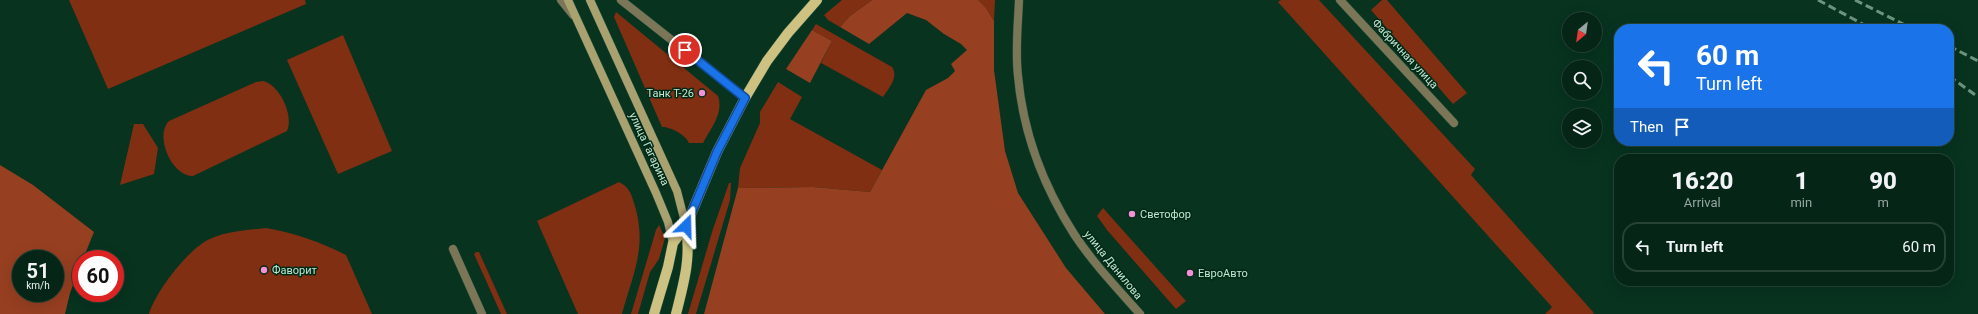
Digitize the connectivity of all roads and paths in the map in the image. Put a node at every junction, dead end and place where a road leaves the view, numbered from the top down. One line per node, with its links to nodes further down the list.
1 (561, 0): 8 (street)
2 (568, 0): 8 (main road, улица Гагарина)
3 (590, 0): 11 (main road, улица Гагарина)
4 (621, 0): 9 (street)
5 (817, 0): 9 (main road)
6 (1019, 0): 17 (street, улица Данилова)
7 (1340, 0): 10 (street, Фабричная улица)
8 (578, 21): 12 (main road, улица Гагарина)
9 (745, 98): 11 (main road)
10 (1454, 123)
11 (686, 226): 12 (main road); 16 (main road, улица Гагарина)
12 (672, 242): 15 (main road, улица Гагарина)
13 (453, 249): 14 (street)
14 (482, 314)
15 (654, 314)
16 (676, 314)
17 (1140, 314)

